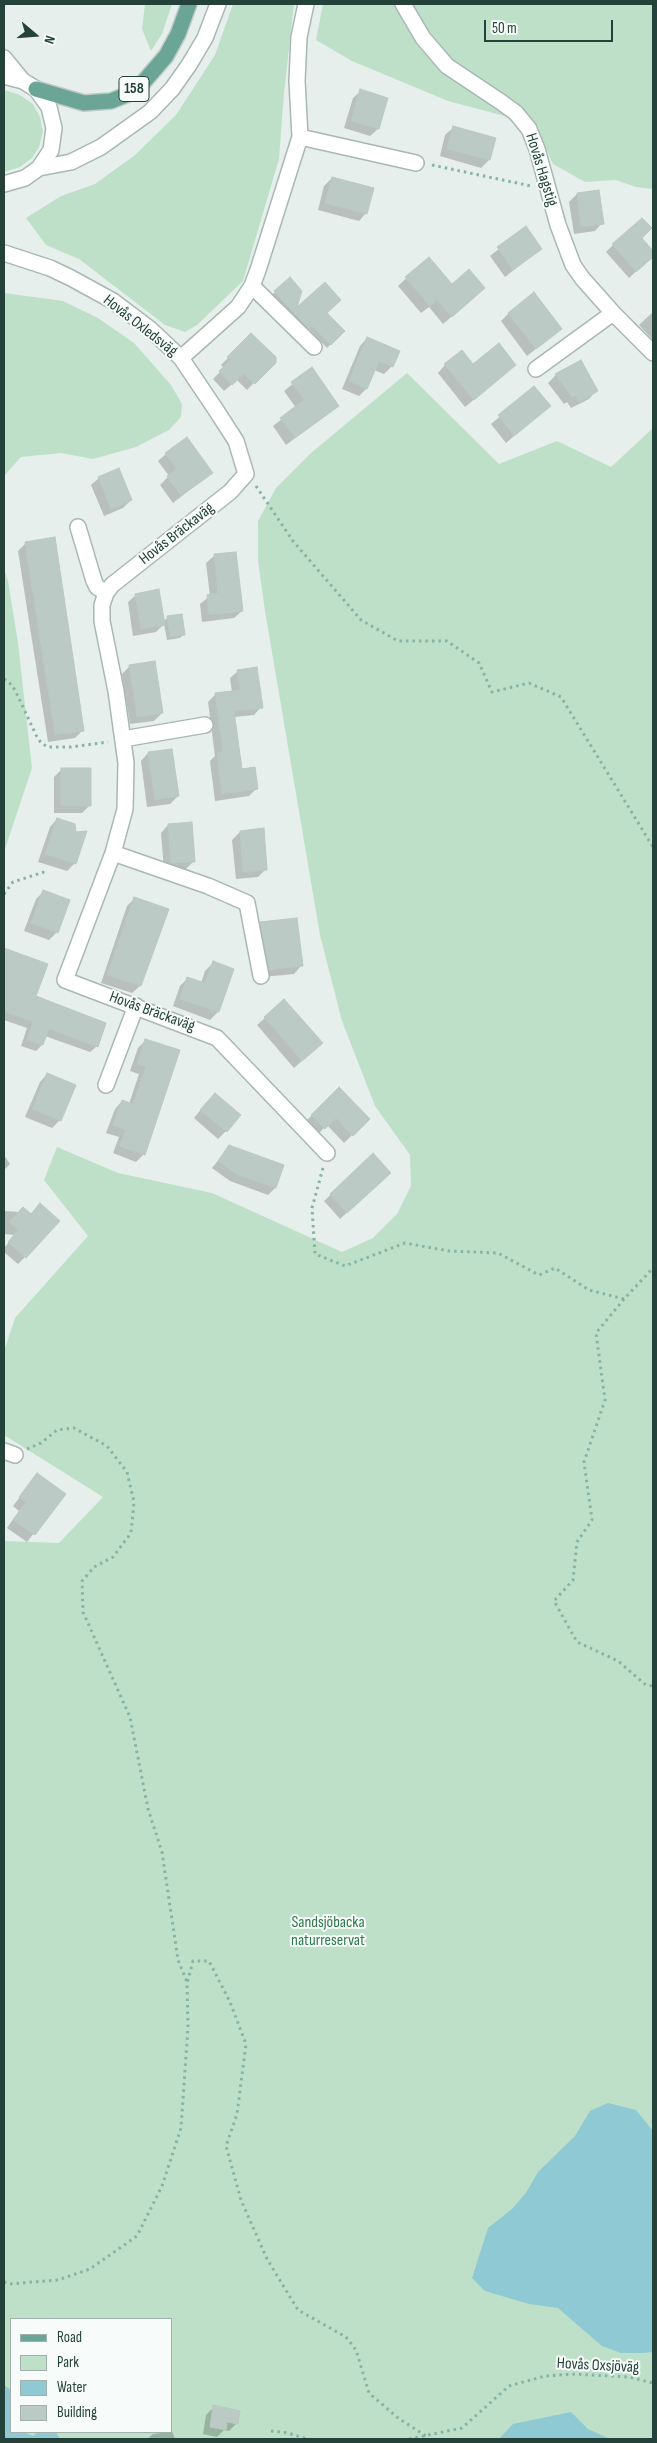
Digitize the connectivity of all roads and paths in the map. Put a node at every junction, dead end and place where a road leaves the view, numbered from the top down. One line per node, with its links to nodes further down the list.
1 (189, 4): 7 (main road, 158)
2 (218, 4): 10 (street, 158)
3 (306, 4): 8 (street)
4 (404, 4): 15 (street, Hovås Hagstig)
5 (4, 58): 7 (street)
6 (4, 76): 7 (street)
7 (29, 85): 10 (street)
8 (300, 137): 9 (street); 14 (street)
9 (416, 163): 11 (path)
10 (38, 168): 12 (street)
11 (522, 184)
12 (6, 185)
13 (4, 253): 18 (street, Hovås Oxledsväg)
14 (252, 286): 16 (street); 18 (street)
15 (613, 313): 17 (street, Hovås Hagstig); 19 (street)
16 (314, 346)
17 (653, 353)
18 (181, 358): 20 (street, Hovås Oxledsväg)
19 (536, 369)
20 (246, 474): 22 (street, Hovås Bräckaväg); 26 (path)
21 (78, 528): 22 (street)
22 (106, 593): 25 (street, Hovås Bräckaväg)
23 (4, 679): 25 (path)
24 (206, 726): 25 (street)
25 (123, 739): 27 (street, Hovås Bräckaväg)
26 (653, 847)
27 (113, 853): 30 (street); 31 (street, Hovås Bräckaväg)
28 (47, 871): 29 (path)
29 (4, 894)
30 (260, 976)
31 (136, 1006): 32 (street); 33 (street, Hovås Bräckaväg)
32 (106, 1085)
33 (327, 1153): 35 (path)
34 (653, 1268): 35 (path)
35 (624, 1299): 37 (path)
36 (9, 1453): 38 (path)
37 (653, 1686)
38 (187, 1983): 39 (path); 42 (path)
39 (4, 2282)
40 (653, 2383): 42 (path, Hovås Oxsjöväg)
41 (271, 2431): 43 (path)
42 (426, 2436): 44 (path, Hovås Oxsjöväg)
43 (307, 2439)
44 (409, 2439)

